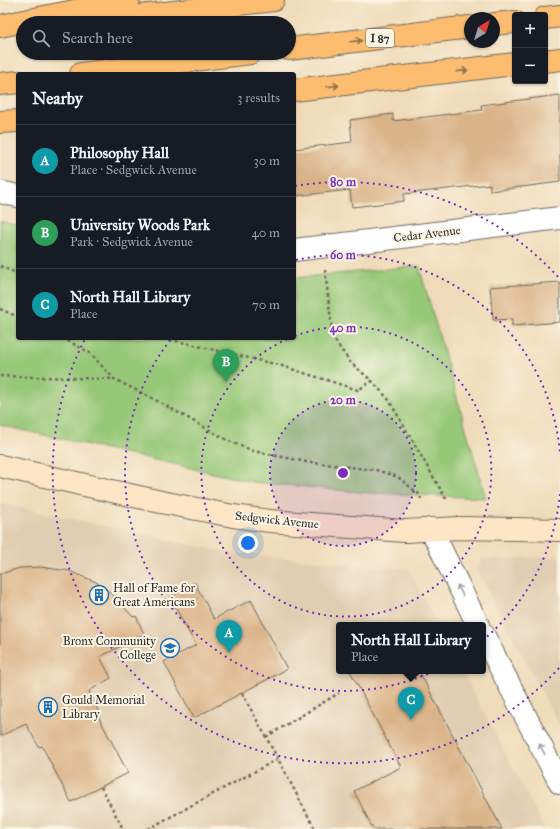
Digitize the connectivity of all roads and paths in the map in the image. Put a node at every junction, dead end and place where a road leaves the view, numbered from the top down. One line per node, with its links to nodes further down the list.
1 (129, 0): 3 (highway)
2 (273, 0): 4 (highway)
3 (50, 16)
4 (140, 16)
5 (560, 16): 6 (highway)
6 (548, 18)
7 (512, 22): 9 (highway)
8 (16, 23): 10 (highway)
9 (500, 23)
10 (0, 26)
11 (464, 28): 14 (highway, I 87, one-way to 11)
12 (16, 31): 13 (highway)
13 (0, 33)
14 (296, 48)
15 (560, 59): 17 (highway)
16 (194, 60): 19 (highway)
17 (548, 61)
18 (512, 64): 22 (highway, one-way to 18)
19 (97, 72)
20 (16, 82): 21 (highway)
21 (0, 84)
22 (296, 90)
23 (16, 121): 24 (highway)
24 (0, 122)
25 (0, 192): 26 (street)
26 (16, 196)
27 (560, 218): 28 (street, Cedar Avenue)
28 (296, 250)
29 (0, 266): 31 (path)
30 (325, 270): 38 (path)
31 (16, 273)
32 (0, 309): 33 (path)
33 (16, 315)
34 (66, 340): 37 (path)
35 (173, 340): 38 (path)
36 (0, 376): 37 (path)
37 (114, 379): 40 (path)
38 (372, 381): 41 (path)
39 (0, 466): 42 (main road, Sedgwick Avenue)
40 (421, 499)
41 (446, 499)
42 (431, 529): 43 (main road, Sedgwick Avenue); 44 (street, one-way to 42)
43 (560, 530)
44 (477, 622)
45 (486, 640): 50 (street, one-way to 45)
46 (242, 693): 48 (path)
47 (339, 693): 48 (path)
48 (266, 737): 49 (path)
49 (278, 759): 53 (path); 54 (path)
50 (560, 783)
51 (101, 787): 52 (path)
52 (123, 829)
53 (148, 829)
54 (315, 829)

